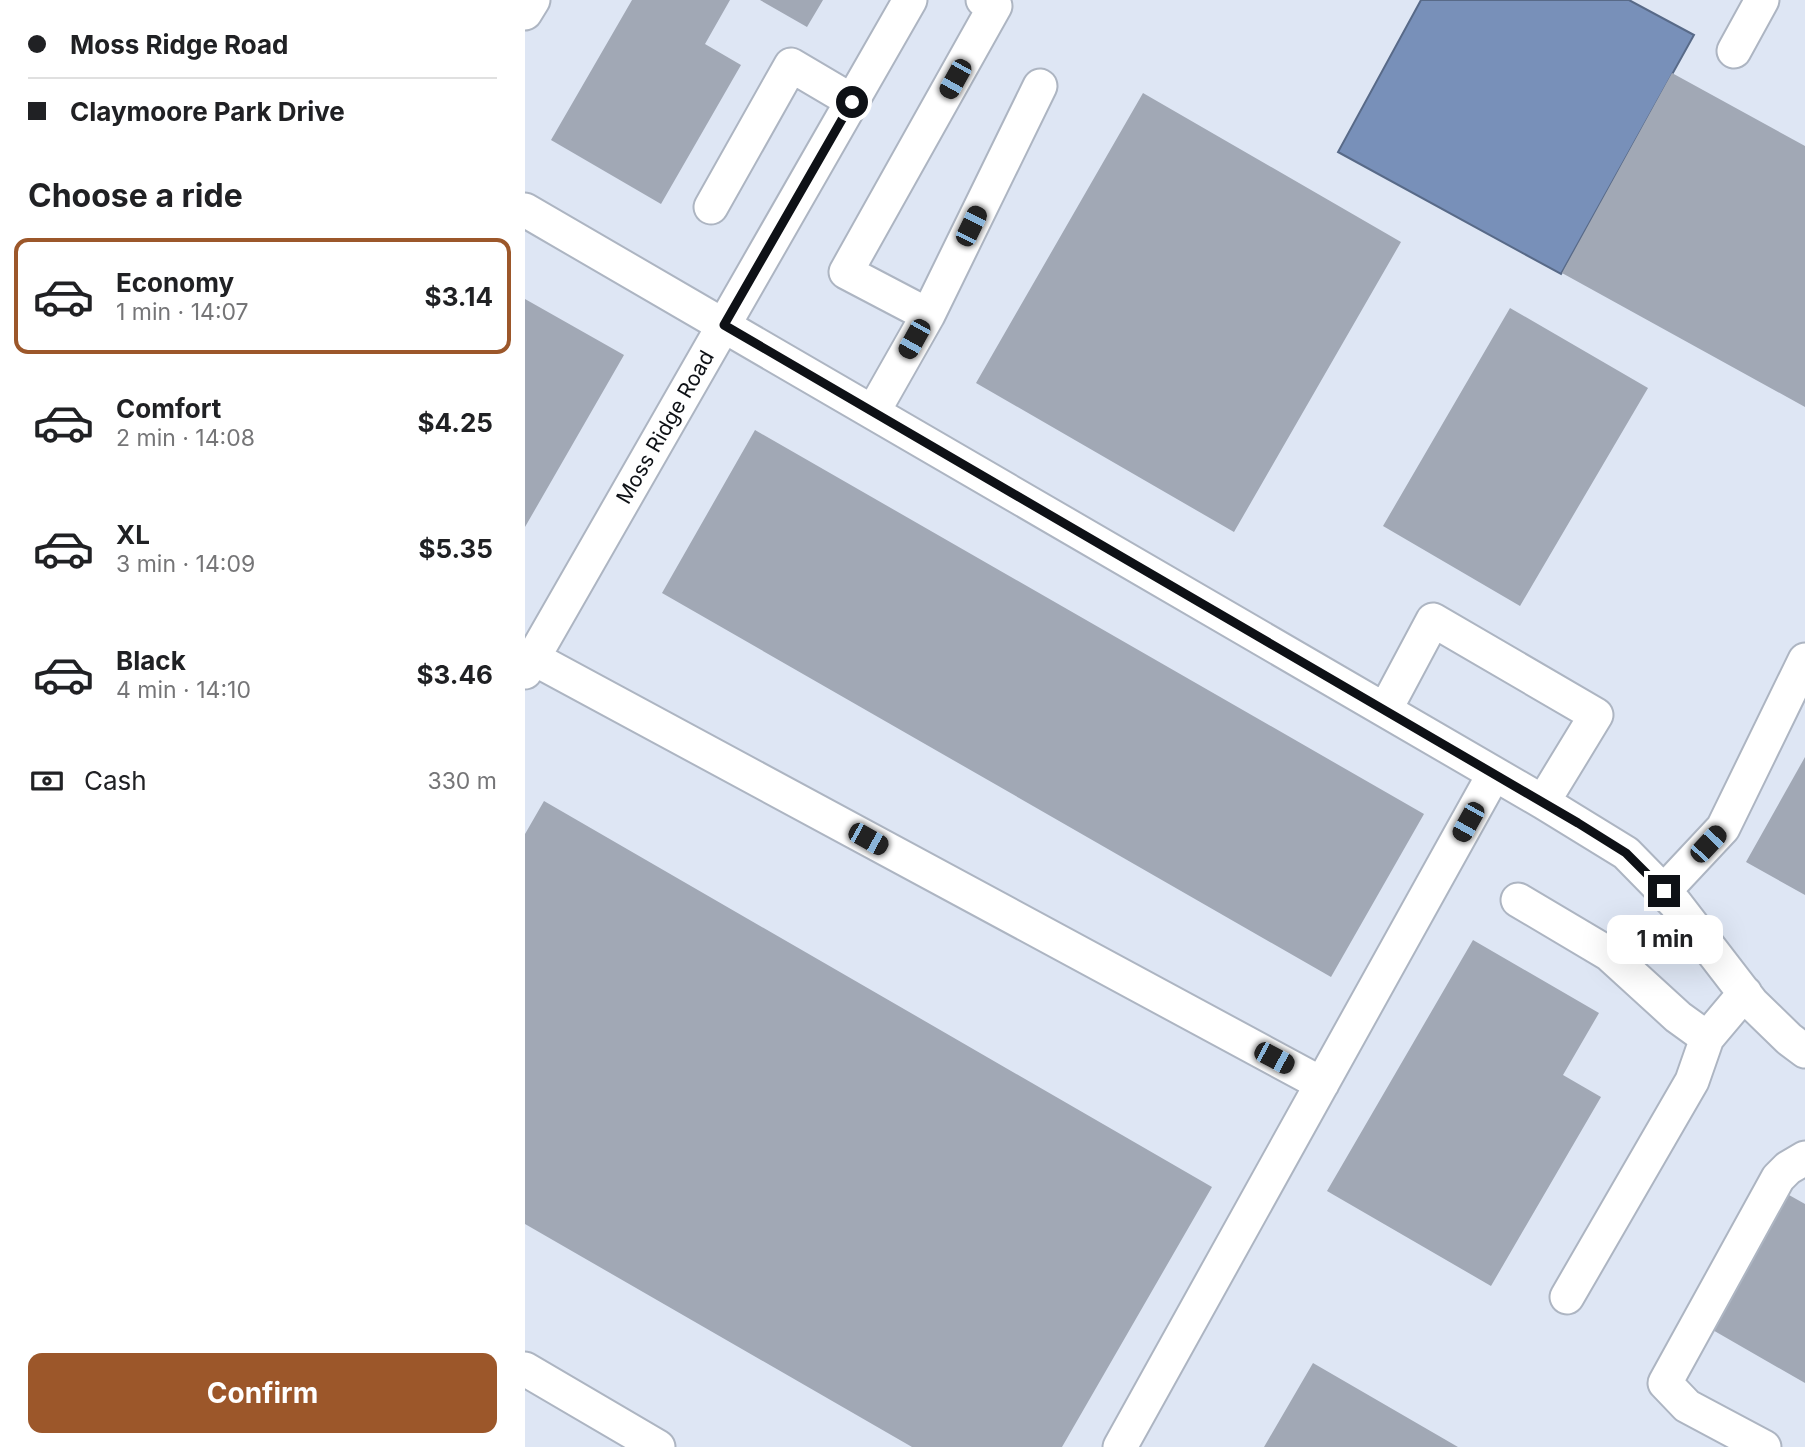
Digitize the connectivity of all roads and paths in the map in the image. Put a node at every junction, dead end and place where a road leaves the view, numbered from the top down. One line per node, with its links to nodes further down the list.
1 (533, 0): 5 (street)
2 (910, 0): 8 (street, Moss Ridge Road)
3 (1762, 0): 6 (street)
4 (989, 3): 11 (street)
5 (525, 13)
6 (1734, 51)
7 (1040, 86): 11 (street)
8 (852, 102): 9 (street); 12 (street, Moss Ridge Road)
9 (711, 207)
10 (525, 210): 12 (street)
11 (928, 315): 13 (street)
12 (724, 325): 13 (street); 15 (street, Moss Ridge Road)
13 (873, 412): 16 (street)
14 (1805, 660): 19 (street)
15 (529, 665): 24 (street)
16 (1385, 710): 17 (street); 18 (street)
17 (1494, 774): 18 (street); 24 (street)
18 (1543, 802): 19 (street)
19 (1664, 891): 21 (street)
20 (1518, 900): 22 (street)
21 (1745, 993): 22 (street); 23 (street)
22 (1707, 1038): 26 (street)
23 (1805, 1051)
24 (1322, 1084): 29 (street)
25 (1805, 1158): 30 (street)
26 (1567, 1297)
27 (525, 1369): 28 (street)
28 (658, 1447)
29 (1121, 1447)
30 (1764, 1447)

